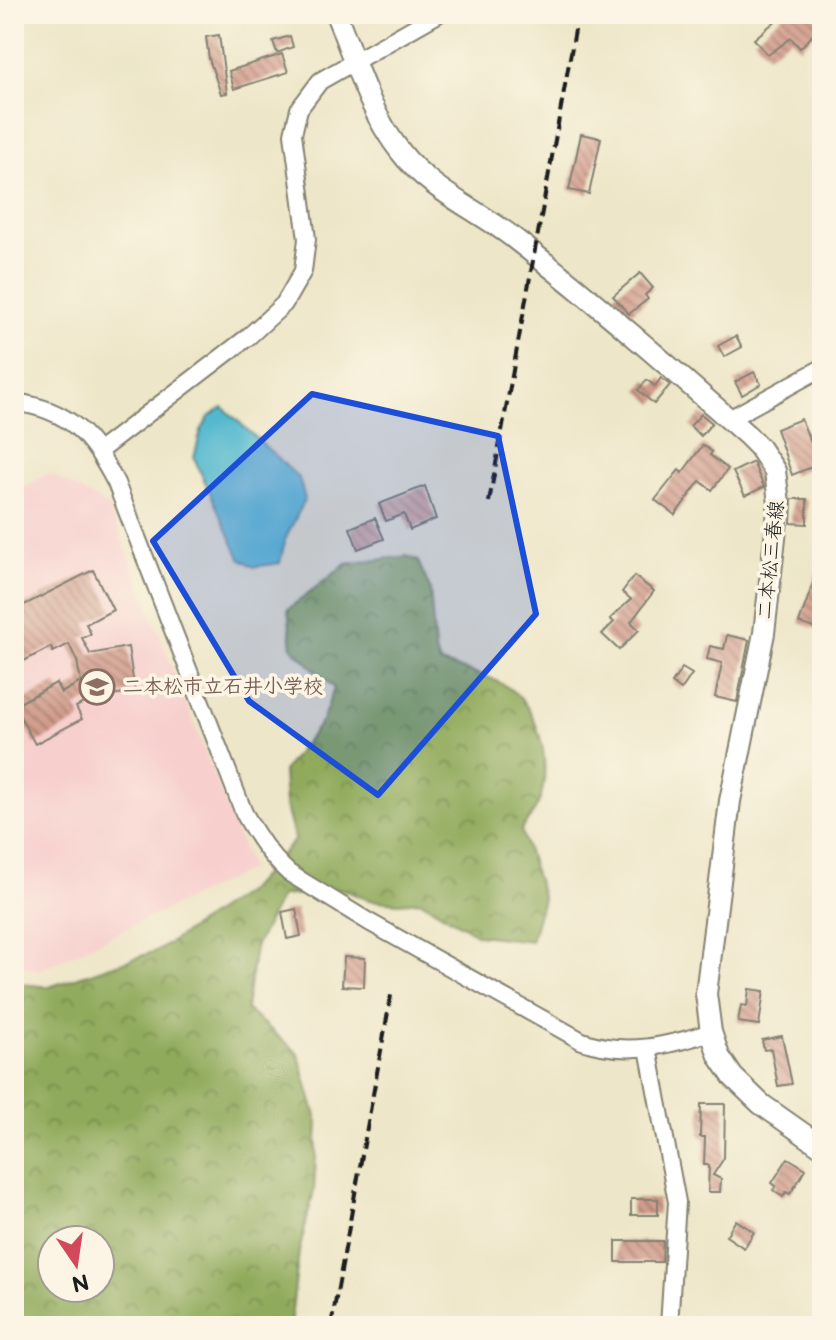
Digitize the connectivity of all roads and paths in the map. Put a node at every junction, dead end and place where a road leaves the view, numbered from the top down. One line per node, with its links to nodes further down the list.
1 (336, 14): 3 (main road, 二本松三春線)
2 (438, 14): 3 (street)
3 (355, 59): 6 (main road, 二本松三春線); 7 (street)
4 (822, 368): 6 (street)
5 (14, 402): 7 (street)
6 (729, 419): 8 (main road, 二本松三春線)
7 (99, 451): 9 (street)
8 (711, 1032): 9 (street); 10 (main road, 二本松三春線)
9 (648, 1048): 11 (street)
10 (822, 1147)
11 (669, 1326)

